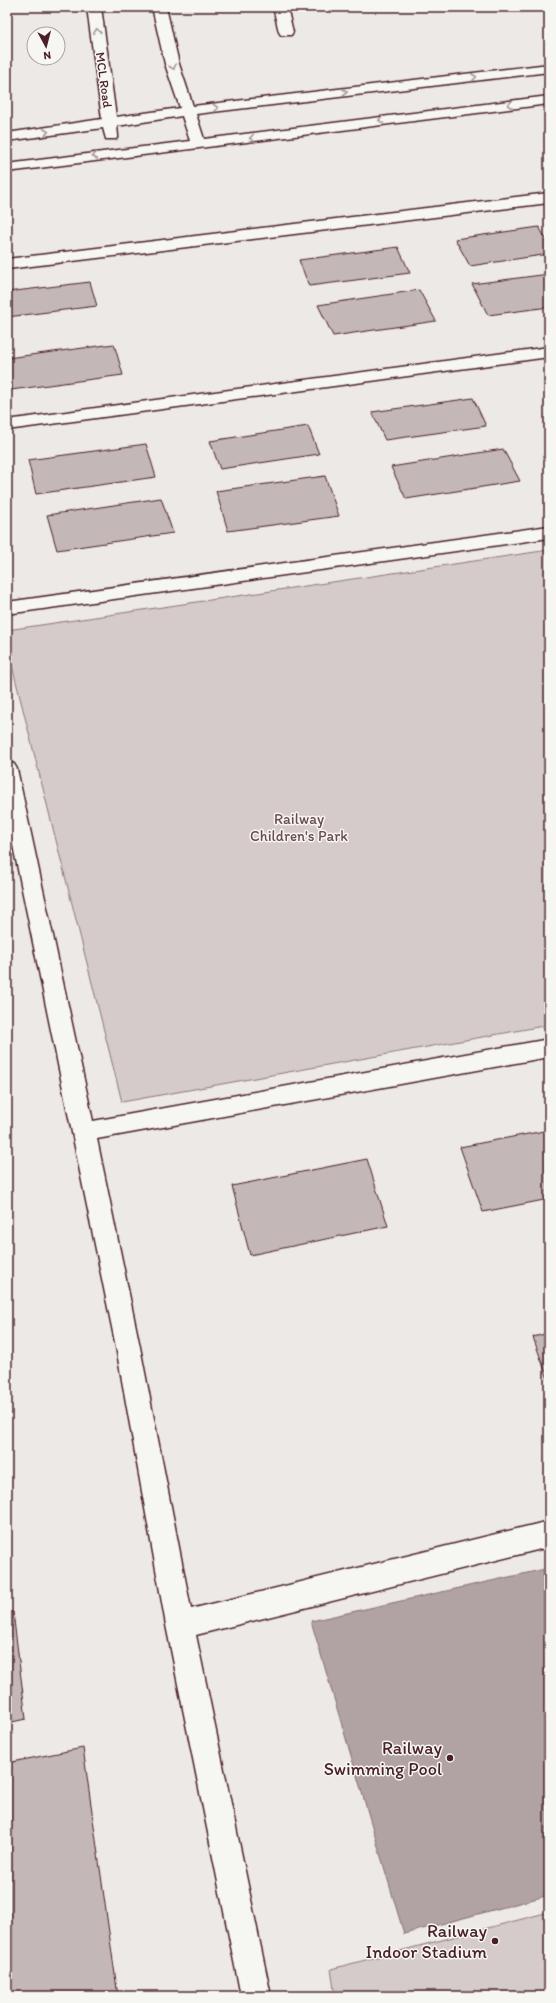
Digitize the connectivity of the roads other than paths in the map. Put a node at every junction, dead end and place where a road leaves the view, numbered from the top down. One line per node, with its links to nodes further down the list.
1 (94, 7): 8 (street, MCL Road, one-way to 1)
2 (159, 7): 7 (street, one-way to 7)
3 (280, 7): 4 (street)
4 (286, 32)
5 (549, 68): 7 (street, one-way to 5)
6 (549, 100): 10 (street, one-way to 10)
7 (189, 111): 8 (street); 10 (street)
8 (109, 123): 9 (street, one-way to 8); 11 (street, MCL Road)
9 (7, 137)
10 (199, 145): 11 (street)
11 (113, 153): 12 (street, one-way to 12)
12 (7, 168)
13 (549, 198): 14 (street)
14 (7, 264)
15 (549, 352): 16 (street)
16 (7, 425)
17 (549, 532): 18 (street)
18 (7, 608)
19 (7, 769): 21 (street)
20 (549, 1048): 21 (street)
21 (84, 1132): 23 (street)
22 (549, 1534): 23 (street)
23 (180, 1625): 24 (street)
24 (256, 1996)

